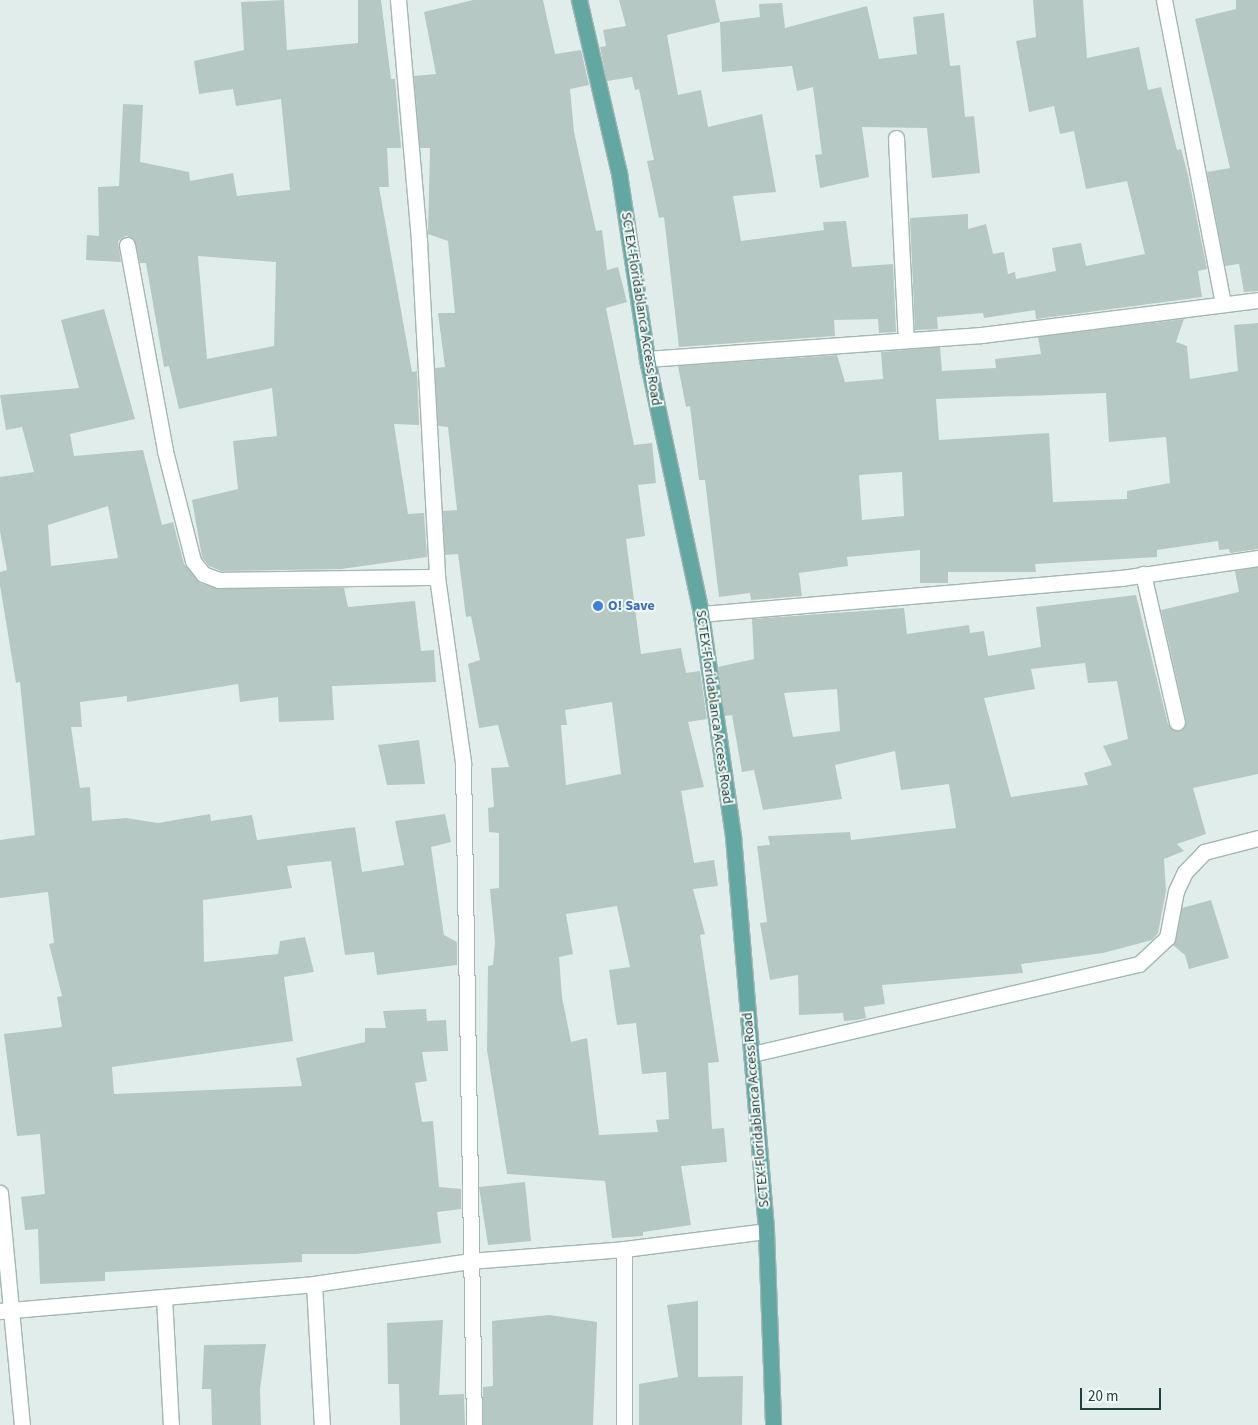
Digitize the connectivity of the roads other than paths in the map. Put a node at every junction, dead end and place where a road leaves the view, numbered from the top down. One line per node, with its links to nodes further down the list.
1 (398, 0): 12 (street)
2 (579, 0): 9 (main road, SCTEX-Floridablanca Access Road)
3 (1164, 0): 7 (street)
4 (896, 138): 8 (street)
5 (127, 245): 12 (street)
6 (1258, 300): 7 (street)
7 (1223, 304): 8 (street)
8 (906, 340): 9 (street)
9 (647, 359): 13 (main road, SCTEX-Floridablanca Access Road)
10 (1258, 558): 11 (street)
11 (1143, 574): 13 (street); 14 (street)
12 (437, 577): 20 (street)
13 (700, 614): 16 (main road, SCTEX-Floridablanca Access Road)
14 (1177, 722)
15 (1258, 838): 16 (street)
16 (752, 1054): 18 (main road, SCTEX-Floridablanca Access Road)
17 (0, 1193): 23 (street)
18 (766, 1231): 19 (street); 29 (main road, SCTEX-Floridablanca Access Road)
19 (624, 1249): 20 (street); 28 (street)
20 (469, 1261): 21 (street); 27 (street)
21 (314, 1284): 22 (street); 26 (street)
22 (164, 1297): 23 (street); 25 (street)
23 (5, 1311): 24 (street)
24 (22, 1425)
25 (171, 1425)
26 (322, 1425)
27 (474, 1425)
28 (624, 1425)
29 (773, 1425)

